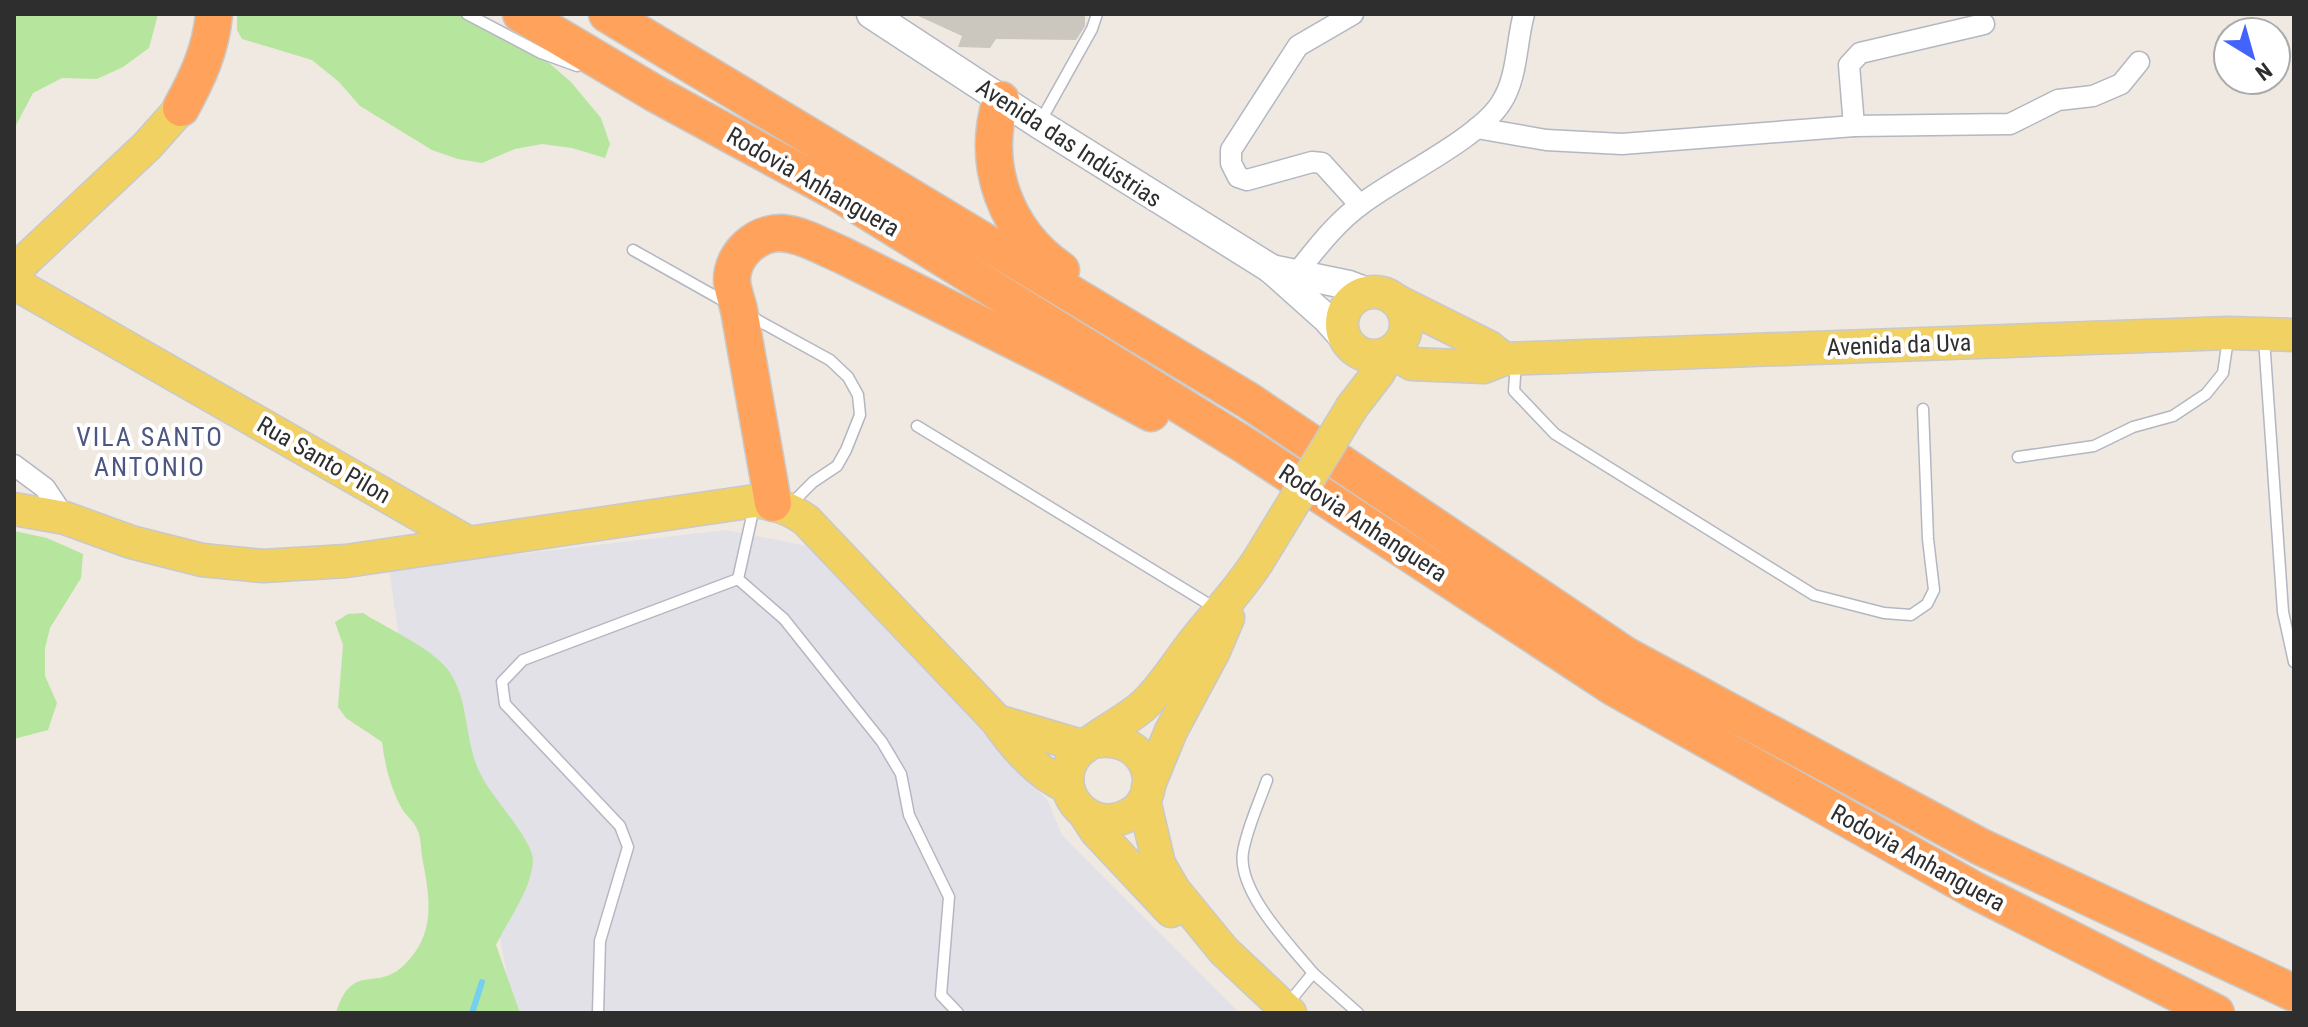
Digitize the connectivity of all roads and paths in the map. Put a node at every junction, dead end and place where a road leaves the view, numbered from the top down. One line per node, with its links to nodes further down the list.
1 (214, 14): 15 (highway)
2 (467, 14): 11 (lane)
3 (521, 14): 13 (highway, Rodovia Anhanguera)
4 (607, 14): 30 (highway, Rodovia Anhanguera)
5 (871, 14): 14 (main road, Avenida das Indústrias)
6 (1097, 14): 16 (lane)
7 (1353, 14): 19 (street)
8 (1523, 16): 18 (street)
9 (1984, 24): 17 (street)
10 (2139, 62): 17 (street)
11 (583, 68)
12 (597, 73): 13 (lane)
13 (654, 93): 33 (highway, Rodovia Anhanguera)
14 (1001, 100): 16 (main road, Avenida das Indústrias); 30 (highway)
15 (181, 108): 21 (main road)
16 (1039, 124): 22 (main road, Avenida das Indústrias)
17 (1854, 126): 18 (street)
18 (1477, 128): 19 (street)
19 (1360, 205): 22 (street)
20 (633, 250): 25 (lane)
21 (14, 271)
22 (1283, 271): 24 (main road, Avenida das Indústrias); 28 (main road, Avenida das Indústrias)
23 (14, 283): 36 (main road, Rua Santo Pilon)
24 (1381, 296): 28 (main road); 28 (main road); 29 (main road)
25 (739, 310): 33 (highway); 37 (highway); 37 (lane)
26 (2229, 333): 27 (main road, Avenida da Uva); 29 (main road, Avenida da Uva); 34 (lane)
27 (2279, 334): 45 (lane)
28 (1370, 349): 29 (main road, Avenida da Uva); 42 (main road, bridge)
29 (1510, 359): 31 (lane)
30 (1249, 401): 54 (highway, Rodovia Anhanguera)
31 (1923, 409)
32 (917, 426): 44 (lane)
33 (1246, 446): 59 (highway, Rodovia Anhanguera)
34 (2018, 457)
35 (14, 465): 39 (street)
36 (396, 501): 40 (main road, Rua Santo Pilon); 41 (main road)
37 (772, 504): 40 (main road); 43 (lane); 46 (main road)
38 (14, 509): 39 (main road)
39 (65, 518): 41 (main road)
40 (467, 542): 41 (main road)
41 (388, 555)
42 (1250, 573): 44 (main road); 50 (main road)
43 (738, 579): 56 (lane); 57 (lane)
44 (1220, 611): 47 (main road)
45 (2294, 662)
46 (997, 721): 47 (main road); 49 (main road)
47 (1089, 744): 49 (main road); 50 (main road)
48 (1267, 780): 53 (lane)
49 (1068, 787): 51 (main road)
50 (1146, 794): 51 (main road); 52 (main road)
51 (1085, 814): 52 (main road)
52 (1224, 951): 55 (main road)
53 (1313, 973): 55 (lane); 58 (lane)
54 (2294, 993)
55 (1288, 1010)
56 (598, 1013)
57 (958, 1013)
58 (1358, 1013)
59 (2216, 1013)

